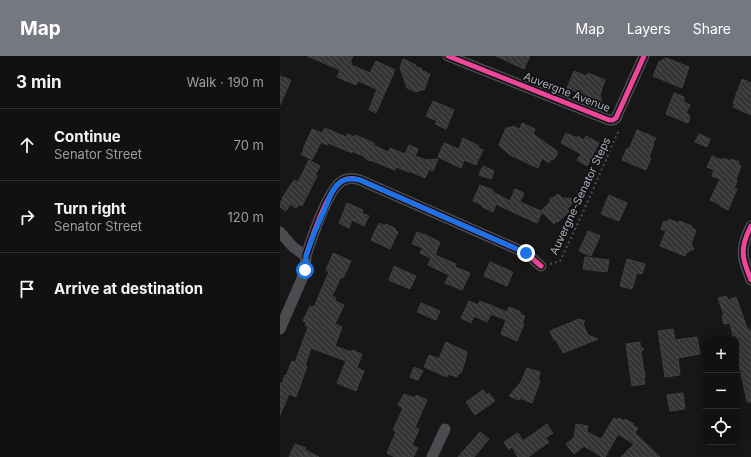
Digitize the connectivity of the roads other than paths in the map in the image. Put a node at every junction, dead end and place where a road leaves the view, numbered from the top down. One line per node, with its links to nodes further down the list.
1 (448, 56): 2 (street, Auvergne Avenue)
2 (644, 56)
3 (751, 226): 7 (street)
4 (280, 232): 5 (street)
5 (306, 256): 6 (street); 8 (street)
6 (541, 266)
7 (751, 280)
8 (280, 329)
9 (445, 429): 10 (street)
10 (432, 457)

